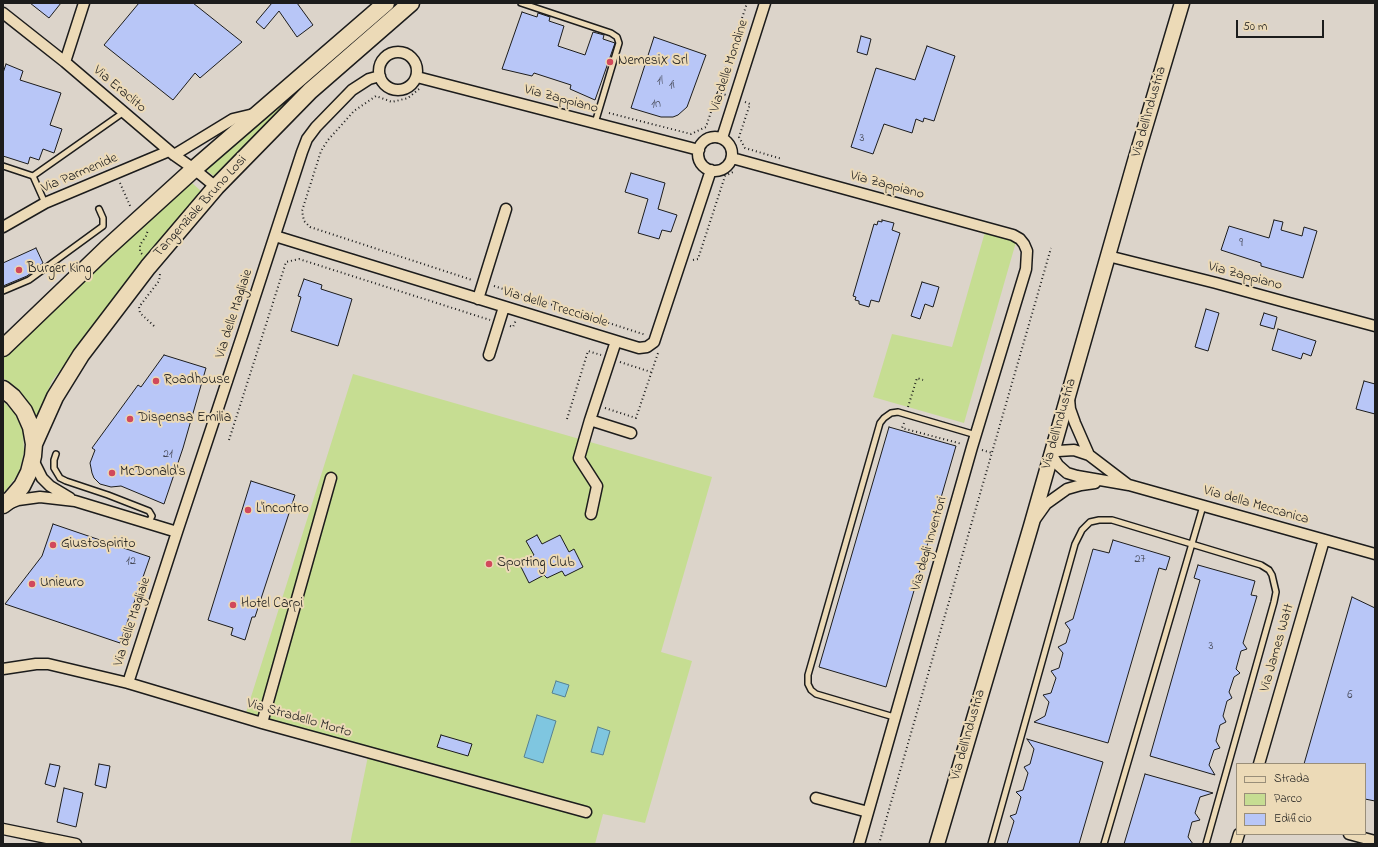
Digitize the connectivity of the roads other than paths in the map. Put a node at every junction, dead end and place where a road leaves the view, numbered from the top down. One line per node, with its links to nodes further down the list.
1 (84, 3): 8 (street)
2 (386, 3): 12 (main road, Tangenziale Bruno Losi)
3 (411, 3): 22 (main road, Tangenziale Bruno Losi)
4 (521, 3): 13 (lane)
5 (766, 3): 14 (street, Via delle Mondine)
6 (1182, 3): 29 (street, Via dell'Industria)
7 (3, 13): 8 (street, Via Eraclito)
8 (65, 62): 11 (street, Via Eraclito)
9 (380, 76): 10 (street); 10 (street); 27 (street, Via delle Magliaie)
10 (417, 77): 13 (street, Via Zappiano)
11 (124, 112): 16 (street, Via Eraclito); 21 (lane)
12 (258, 113): 16 (street, Via Parmenide); 19 (main road, Tangenziale Bruno Losi)
13 (594, 123): 15 (street, Via Zappiano)
14 (722, 138): 15 (street); 17 (street)
15 (699, 150): 20 (street)
16 (171, 153): 19 (street, Via Eraclito); 23 (street, Via Parmenide)
17 (732, 158): 20 (street); 28 (street, Via Zappiano)
18 (3, 166): 21 (lane)
19 (194, 169): 22 (street, Via Eraclito); 35 (main road, Tangenziale Bruno Losi)
20 (710, 170): 34 (street, Via delle Trecciaiole)
21 (33, 176): 23 (lane)
22 (216, 187): 42 (main road, Tangenziale Bruno Losi)
23 (45, 203): 26 (street, Via Parmenide)
24 (99, 209): 30 (lane)
25 (506, 209): 31 (street)
26 (3, 226)
27 (275, 236): 31 (street, Via delle Trecciaiole); 54 (street, Via delle Magliaie)
28 (1027, 251): 41 (street, Via degli Inventori)
29 (1108, 256): 33 (street, Via Zappiano); 38 (street, Via dell'Industria)
30 (3, 291)
31 (478, 299): 32 (street, Via delle Trecciaiole)
32 (504, 307): 34 (street, Via delle Trecciaiole); 36 (street)
33 (1375, 326)
34 (616, 341): 39 (street)
35 (3, 348)
36 (489, 355)
37 (3, 388): 42 (main road, Tangenziale Bruno Losi)
38 (1068, 394): 44 (street, Via dell'Industria); 45 (street)
39 (590, 420): 40 (street); 51 (street)
40 (631, 434)
41 (976, 435): 60 (street, Via degli Inventori); 60 (lane)
42 (34, 450): 48 (street); 49 (main road, Tangenziale Bruno Losi)
43 (56, 454): 52 (lane)
44 (1051, 454): 45 (street, Via della Meccanica); 47 (street, Via della Meccanica); 53 (street, Via dell'Industria)
45 (1089, 456): 47 (street, Via della Meccanica)
46 (330, 478): 61 (street)
47 (1129, 485): 50 (street, Via della Meccanica); 53 (street, Via della Meccanica)
48 (75, 501): 49 (street); 52 (street)
49 (3, 505)
50 (1202, 506): 55 (street, Via della Meccanica); 56 (lane)
51 (591, 514)
52 (148, 524): 54 (street)
53 (1031, 526): 71 (street, Via dell'Industria)
54 (176, 532): 59 (street, Via delle Magliaie)
55 (1324, 540): 57 (street, Via della Meccanica); 62 (street, Via James Watt)
56 (1191, 544): 72 (lane); 73 (lane); 74 (lane)
57 (1375, 554)
58 (3, 669): 59 (street, Via Stradello Morto)
59 (128, 683): 61 (street, Via Stradello Morto)
60 (894, 717): 65 (street, Via degli Inventori)
61 (262, 723): 64 (street, Via Stradello Morto)
62 (1259, 763)
63 (816, 798): 65 (street)
64 (586, 812)
65 (868, 812): 70 (street, Via degli Inventori)
66 (3, 829): 69 (street)
67 (1352, 835): 68 (street)
68 (1375, 842)
69 (76, 844)
70 (859, 844)
71 (937, 844)
72 (991, 844)
73 (1104, 844)
74 (1206, 844)

